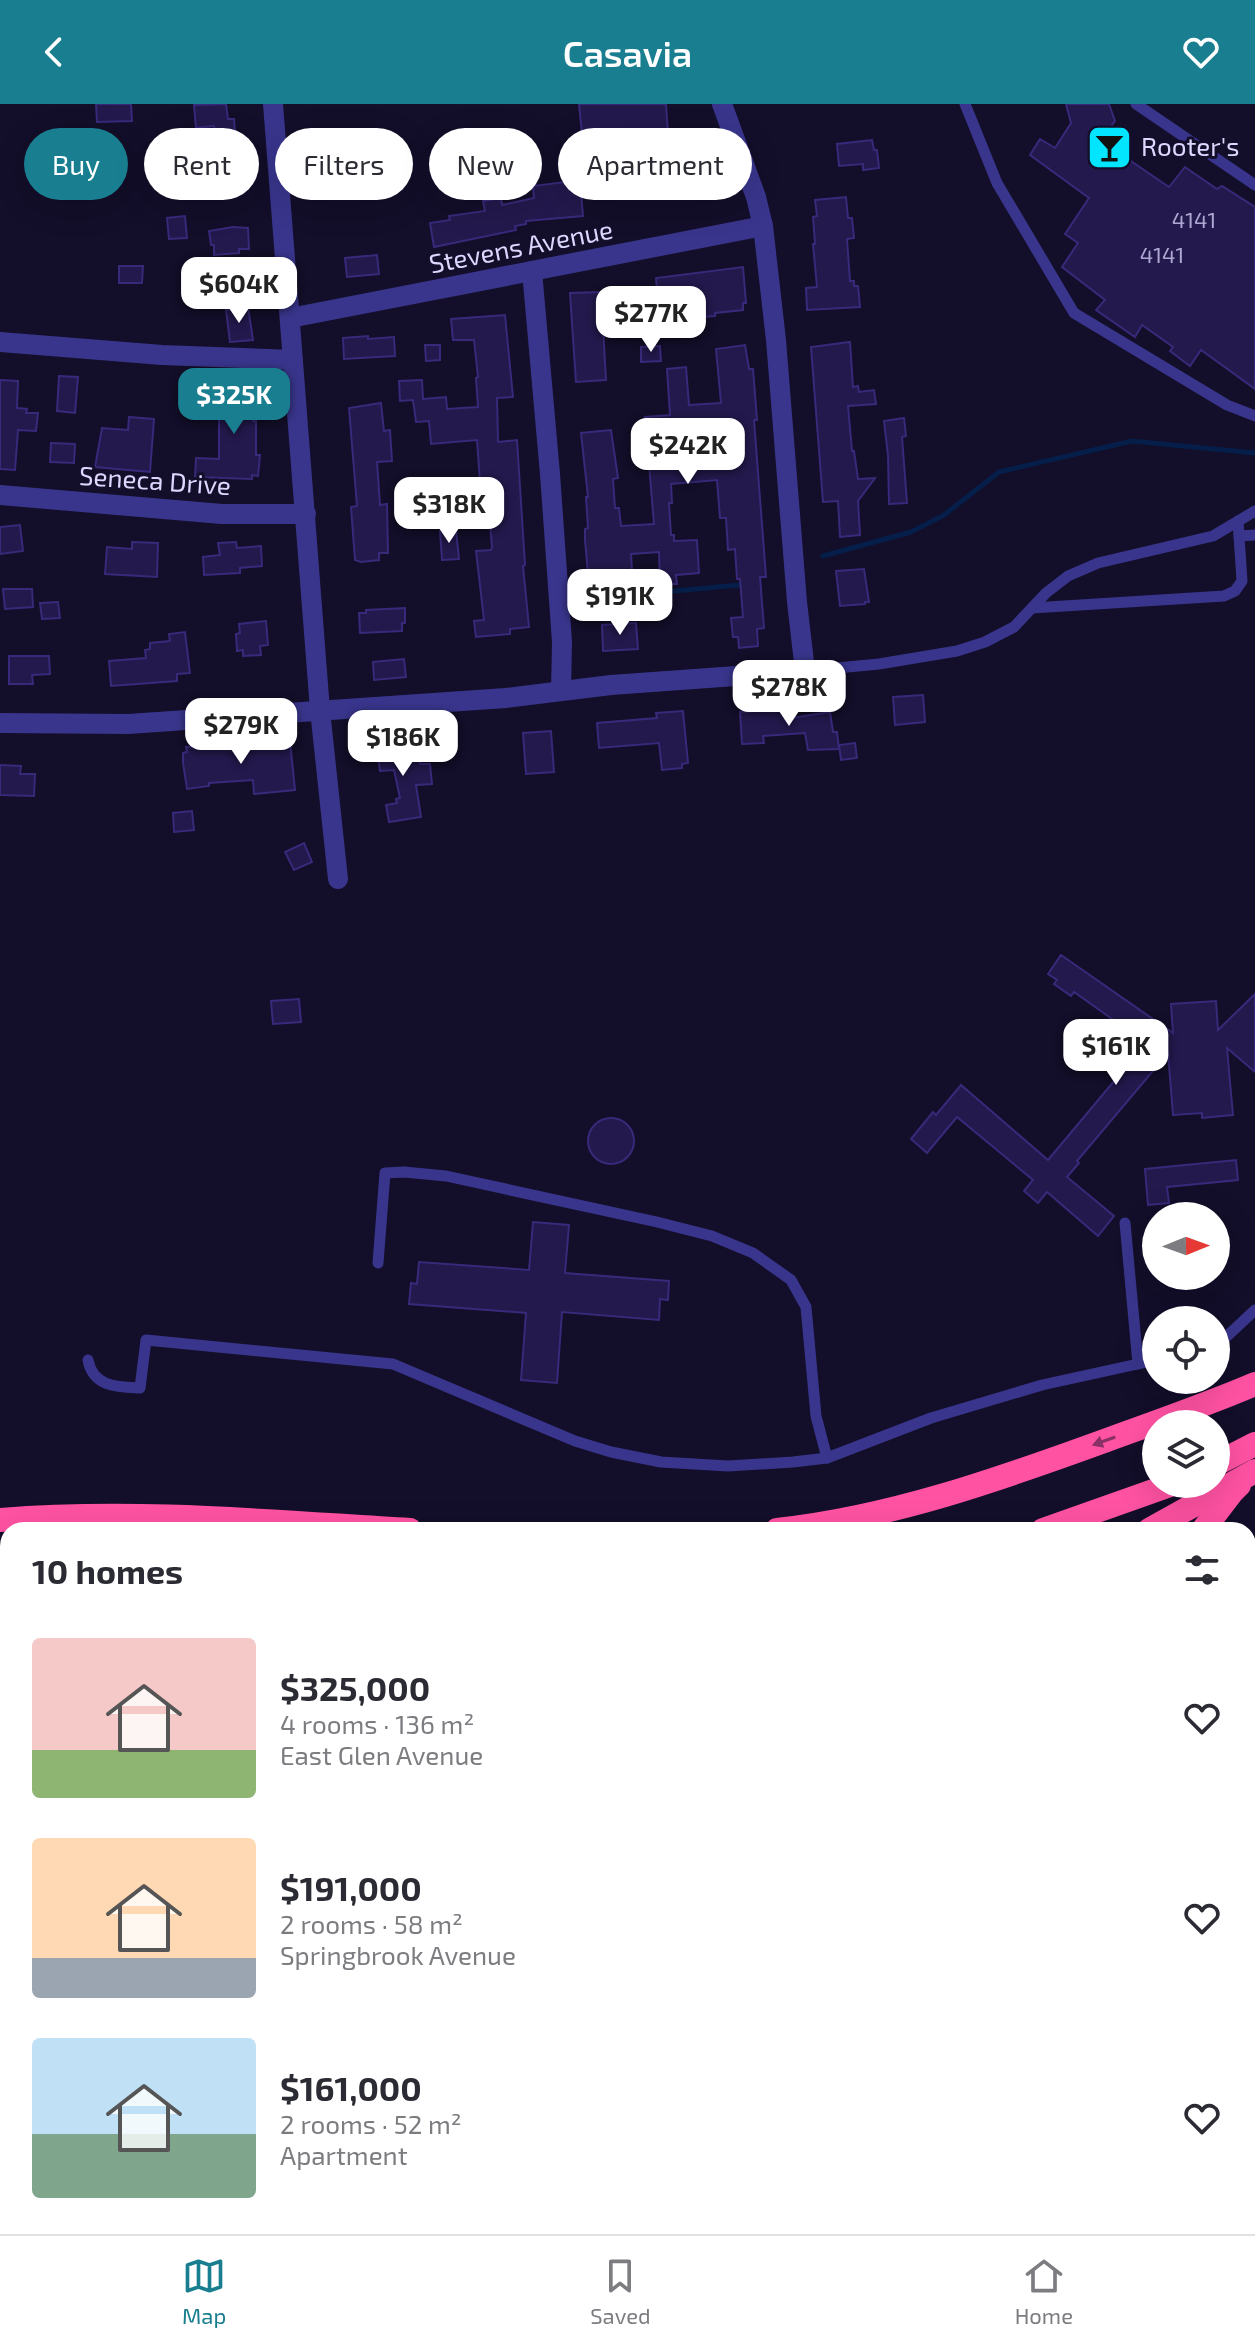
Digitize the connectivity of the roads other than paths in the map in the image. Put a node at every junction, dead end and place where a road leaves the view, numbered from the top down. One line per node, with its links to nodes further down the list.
1 (273, 104): 8 (street)
2 (722, 104): 6 (street)
3 (965, 104): 11 (lane)
4 (1136, 104): 5 (lane)
5 (1255, 184)
6 (763, 226): 7 (street, Stevens Avenue); 19 (street)
7 (532, 271): 8 (street, Stevens Avenue); 20 (street)
8 (290, 318): 10 (street)
9 (0, 342): 10 (street)
10 (293, 360): 14 (street)
11 (1255, 416)
12 (0, 495): 14 (street, Seneca Drive)
13 (1255, 511): 15 (lane)
14 (306, 514): 21 (street)
15 (1238, 521): 17 (lane); 18 (lane)
16 (1255, 535): 17 (lane)
17 (1239, 536): 18 (lane)
18 (1032, 608): 19 (lane)
19 (805, 671): 20 (street)
20 (561, 691): 21 (street)
21 (320, 710): 22 (street); 23 (street)
22 (0, 723)
23 (338, 879)
24 (1125, 1223): 30 (lane)
25 (378, 1263): 34 (lane)
26 (1255, 1310): 27 (lane)
27 (1230, 1333)
28 (88, 1360): 34 (lane)
29 (1142, 1363): 30 (lane)
30 (1138, 1364): 34 (lane)
31 (1255, 1384): 39 (highway, one-way to 39)
32 (1255, 1444): 33 (highway)
33 (1230, 1457)
34 (827, 1458)
35 (1255, 1471): 41 (highway); 42 (highway)
36 (1142, 1496): 40 (highway)
37 (0, 1520): 38 (highway)
38 (283, 1522)
39 (831, 1522)
40 (1072, 1522)
41 (1163, 1522)
42 (1209, 1522)

